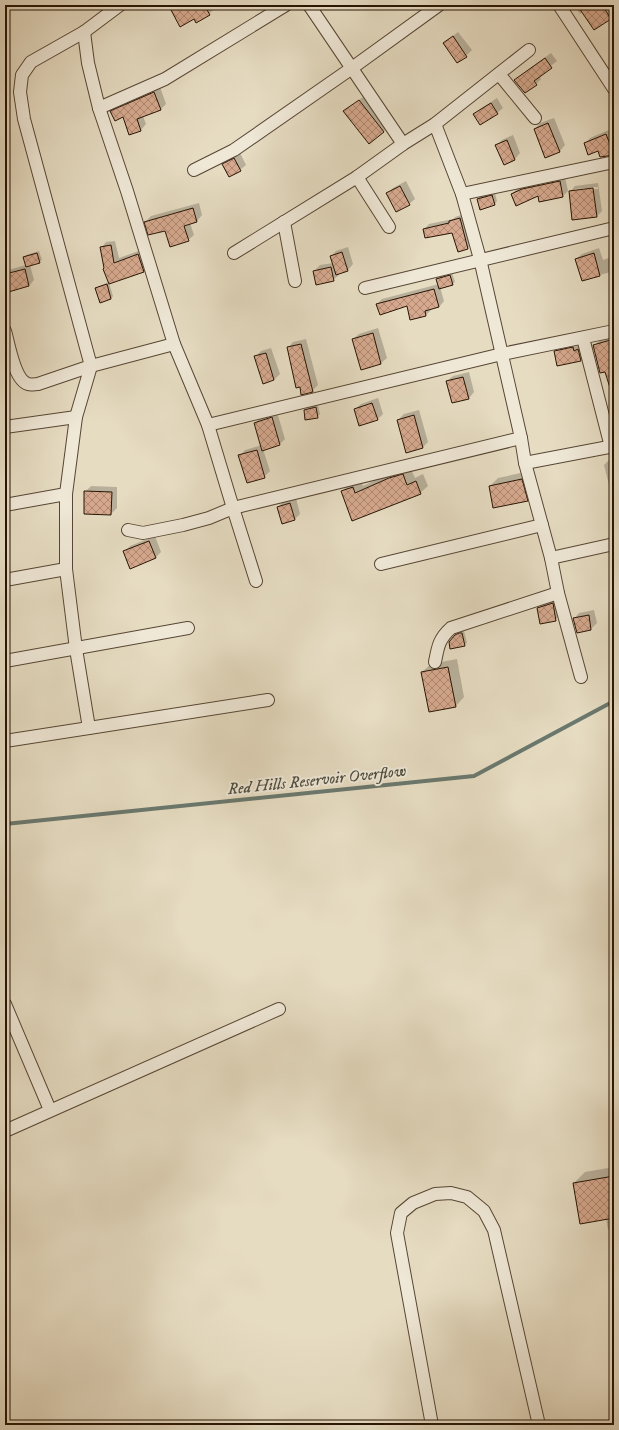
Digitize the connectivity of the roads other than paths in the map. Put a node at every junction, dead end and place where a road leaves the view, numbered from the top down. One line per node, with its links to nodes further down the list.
1 (120, 5): 6 (street)
2 (286, 5): 11 (street)
3 (309, 5): 8 (street)
4 (439, 5): 8 (street)
5 (558, 5): 10 (street)
6 (84, 32): 11 (street); 31 (street)
7 (529, 50): 9 (street)
8 (352, 68): 14 (street); 16 (street)
9 (499, 74): 12 (street); 13 (street)
10 (614, 89)
11 (100, 108): 29 (street)
12 (535, 118)
13 (435, 124): 14 (street); 18 (street)
14 (403, 144): 17 (street)
15 (614, 162): 18 (street)
16 (194, 170)
17 (357, 177): 19 (street); 20 (street)
18 (462, 194): 23 (street)
19 (284, 222): 22 (street); 24 (street)
20 (389, 227)
21 (614, 228): 23 (street)
22 (234, 253)
23 (480, 259): 25 (street); 30 (street)
24 (295, 281)
25 (365, 288)
26 (5, 331): 31 (street)
27 (614, 331): 28 (street)
28 (583, 338): 30 (street); 36 (street)
29 (174, 344): 31 (street); 33 (street)
30 (502, 354): 33 (street); 35 (street)
31 (91, 366): 32 (street)
32 (76, 417): 34 (street); 38 (street)
33 (208, 425): 40 (street)
34 (5, 427)
35 (520, 438): 37 (street); 40 (street)
36 (612, 446): 37 (street)
37 (525, 462): 41 (street)
38 (66, 494): 39 (street); 46 (street)
39 (5, 505)
40 (233, 508): 42 (street); 48 (street)
41 (542, 525): 44 (street); 45 (street)
42 (128, 530)
43 (614, 544): 44 (street)
44 (551, 558): 49 (street)
45 (381, 564)
46 (66, 569): 47 (street); 51 (street)
47 (5, 580)
48 (256, 581)
49 (558, 593): 53 (street); 54 (street)
50 (188, 628): 51 (street)
51 (76, 649): 52 (street); 56 (street)
52 (5, 661)
53 (435, 662)
54 (581, 677)
55 (268, 700): 56 (street)
56 (89, 728): 57 (street)
57 (5, 741)
58 (5, 1004): 60 (street)
59 (279, 1009): 60 (street)
60 (50, 1110): 61 (street)
61 (5, 1131)
62 (432, 1425): 63 (street)
63 (539, 1425)

